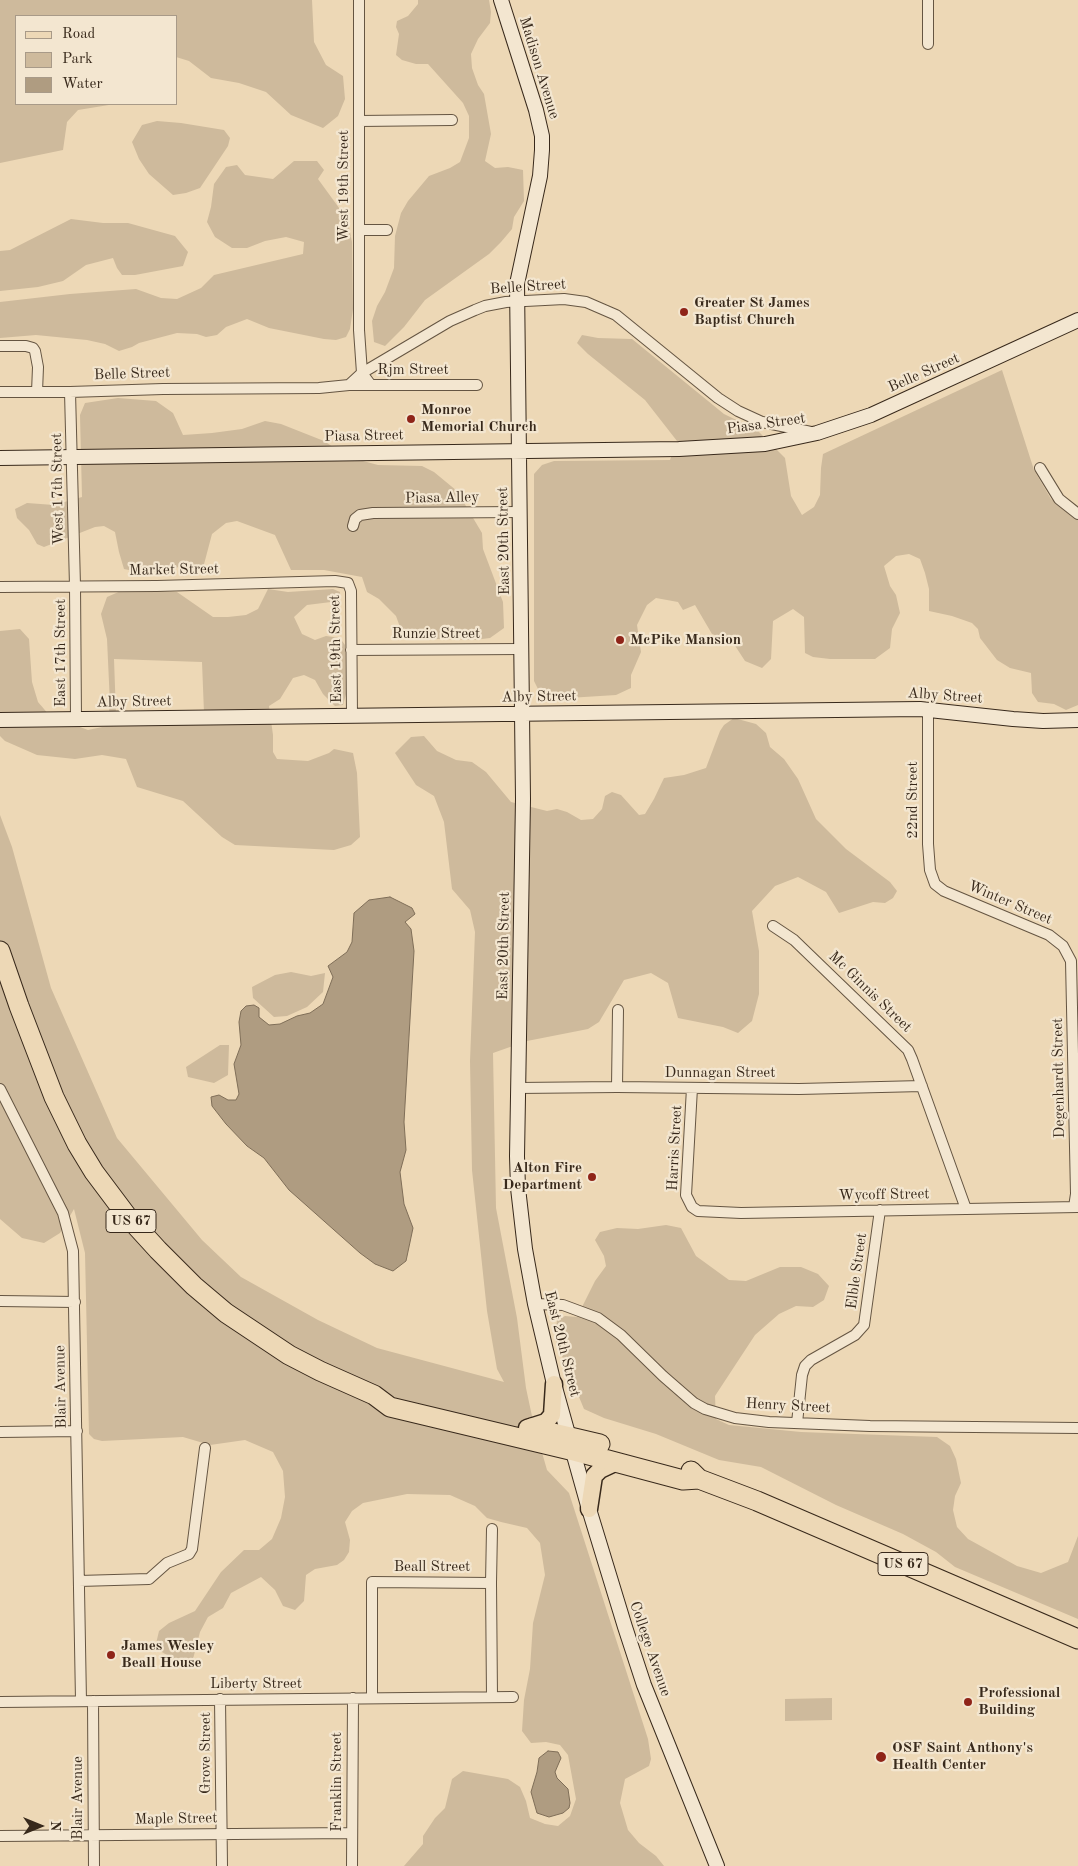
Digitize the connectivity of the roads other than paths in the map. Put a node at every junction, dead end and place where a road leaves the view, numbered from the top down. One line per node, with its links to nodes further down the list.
1 (359, 0): 6 (street, West 19th Street)
2 (501, 0): 9 (street, Madison Avenue)
3 (928, 0): 4 (street)
4 (928, 44)
5 (452, 120): 6 (street)
6 (359, 121): 7 (street, West 19th Street)
7 (359, 230): 8 (street); 12 (street, West 19th Street)
8 (387, 230)
9 (518, 302): 12 (street, Belle Street); 19 (street, Belle Street); 20 (street, East 20th Street)
10 (1078, 320): 19 (street, Belle Street)
11 (0, 346): 17 (street)
12 (362, 373): 13 (street, Belle Street); 14 (street)
13 (350, 385): 14 (street, Rjm Street); 18 (street, Belle Street)
14 (371, 385): 15 (street, Rjm Street)
15 (477, 385)
16 (0, 392): 17 (street, Belle Street)
17 (37, 392): 18 (street, Belle Street)
18 (70, 392): 21 (street, West 17th Street)
19 (817, 433): 20 (street, Piasa Street)
20 (519, 450): 21 (street, Piasa Street); 24 (street, East 20th Street)
21 (72, 457): 22 (street, Piasa Street); 28 (street, West 17th Street)
22 (0, 458)
23 (1040, 468): 25 (street)
24 (520, 512): 26 (street, Piasa Alley); 30 (street, East 20th Street)
25 (1078, 514)
26 (353, 526)
27 (348, 583): 28 (street, Market Street); 31 (street, East 19th Street)
28 (75, 586): 29 (street, Market Street); 35 (street, East 17th Street)
29 (0, 587)
30 (521, 649): 31 (street, Runzie Street); 33 (street, East 20th Street)
31 (351, 650): 34 (street, East 19th Street)
32 (928, 709): 33 (street, Alby Street); 37 (street, Alby Street); 38 (street, 22nd Street)
33 (523, 714): 34 (street, Alby Street); 45 (street, East 20th Street)
34 (352, 716): 35 (street, Alby Street)
35 (76, 719): 36 (street, Alby Street)
36 (0, 720)
37 (1078, 720)
38 (940, 888): 40 (street, Winter Street)
39 (773, 926): 43 (street, Mc Ginnis Street)
40 (1066, 949): 49 (street, Degenhardt Street)
41 (0, 951): 56 (highway, US 67)
42 (618, 1010): 44 (street)
43 (922, 1086): 46 (street, Dunnagan Street); 50 (street, Mc Ginnis Street)
44 (617, 1087): 45 (street, Dunnagan Street); 46 (street, Dunnagan Street)
45 (518, 1088): 54 (street, East 20th Street)
46 (692, 1088): 48 (street, Harris Street)
47 (0, 1089): 53 (street, Blair Avenue)
48 (692, 1207): 51 (street, Wycoff Street)
49 (1076, 1207): 50 (street, Wycoff Street)
50 (966, 1209): 51 (street, Wycoff Street)
51 (880, 1210): 57 (street, Elble Street)
52 (0, 1301): 53 (street)
53 (75, 1302): 60 (street, Blair Avenue)
54 (535, 1304): 55 (street, East 20th Street); 57 (street, Henry Street)
55 (554, 1384): 58 (main road); 62 (street, East 20th Street)
56 (374, 1395): 58 (highway, US 67); 62 (highway, US 67)
57 (797, 1423): 59 (street, Henry Street)
58 (527, 1428): 62 (highway, US 67)
59 (1078, 1428)
60 (76, 1431): 61 (street); 68 (street, Blair Avenue)
61 (0, 1432)
62 (572, 1443): 64 (highway, US 67); 65 (highway, US 67); 66 (street, College Avenue)
63 (205, 1448): 68 (street)
64 (617, 1462): 65 (highway, US 67); 66 (main road)
65 (700, 1479): 70 (highway, US 67)
66 (589, 1509): 86 (street, College Avenue)
67 (492, 1529): 69 (street)
68 (79, 1581): 76 (street, Blair Avenue)
69 (491, 1583): 71 (street); 73 (street, Beall Street)
70 (1078, 1638)
71 (492, 1697): 73 (street, Liberty Street); 74 (street, Liberty Street)
72 (353, 1698): 73 (street, Liberty Street); 75 (street, Liberty Street); 79 (street, Franklin Street)
73 (372, 1698)
74 (513, 1698)
75 (220, 1699): 77 (street, Liberty Street); 80 (street, Grove Street)
76 (81, 1701): 77 (street, Liberty Street); 78 (street, Liberty Street)
77 (93, 1701): 82 (street, Blair Avenue)
78 (0, 1702)
79 (352, 1833): 80 (street, Maple Street); 85 (street, Franklin Street)
80 (221, 1834): 82 (street, Maple Street); 84 (street, Grove Street)
81 (0, 1836): 82 (street, Maple Street)
82 (93, 1836): 83 (street, Blair Avenue)
83 (94, 1866)
84 (222, 1866)
85 (352, 1866)
86 (717, 1866)

